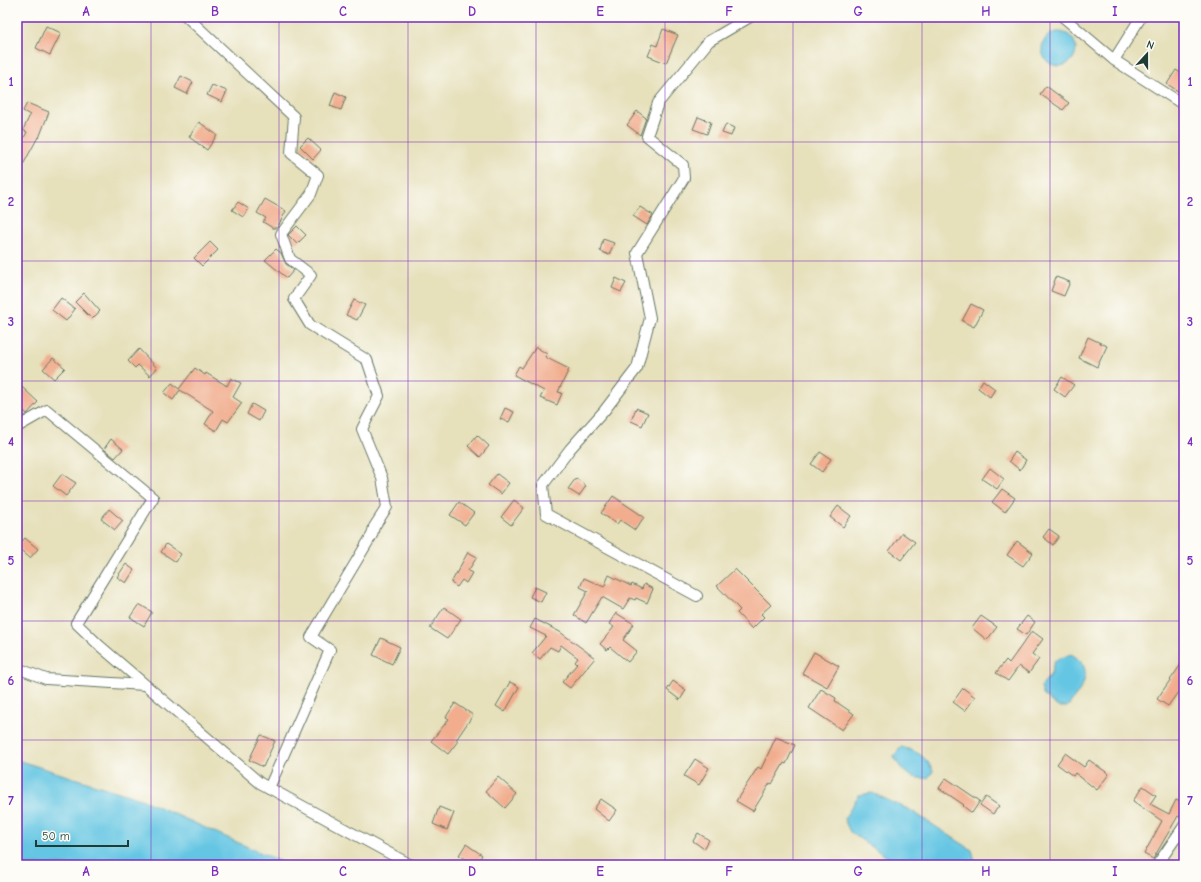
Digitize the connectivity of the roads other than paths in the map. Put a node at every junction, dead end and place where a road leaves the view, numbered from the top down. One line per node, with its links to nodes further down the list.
1 (187, 17): 11 (street)
2 (750, 17): 8 (street)
3 (1063, 17): 5 (street)
4 (1141, 17): 5 (street)
5 (1114, 60): 6 (street)
6 (1184, 105)
7 (17, 427): 10 (street)
8 (697, 596)
9 (17, 668): 10 (street)
10 (146, 685): 11 (street)
11 (269, 788): 13 (street)
12 (1184, 826): 14 (street)
13 (411, 865)
14 (1157, 865)

